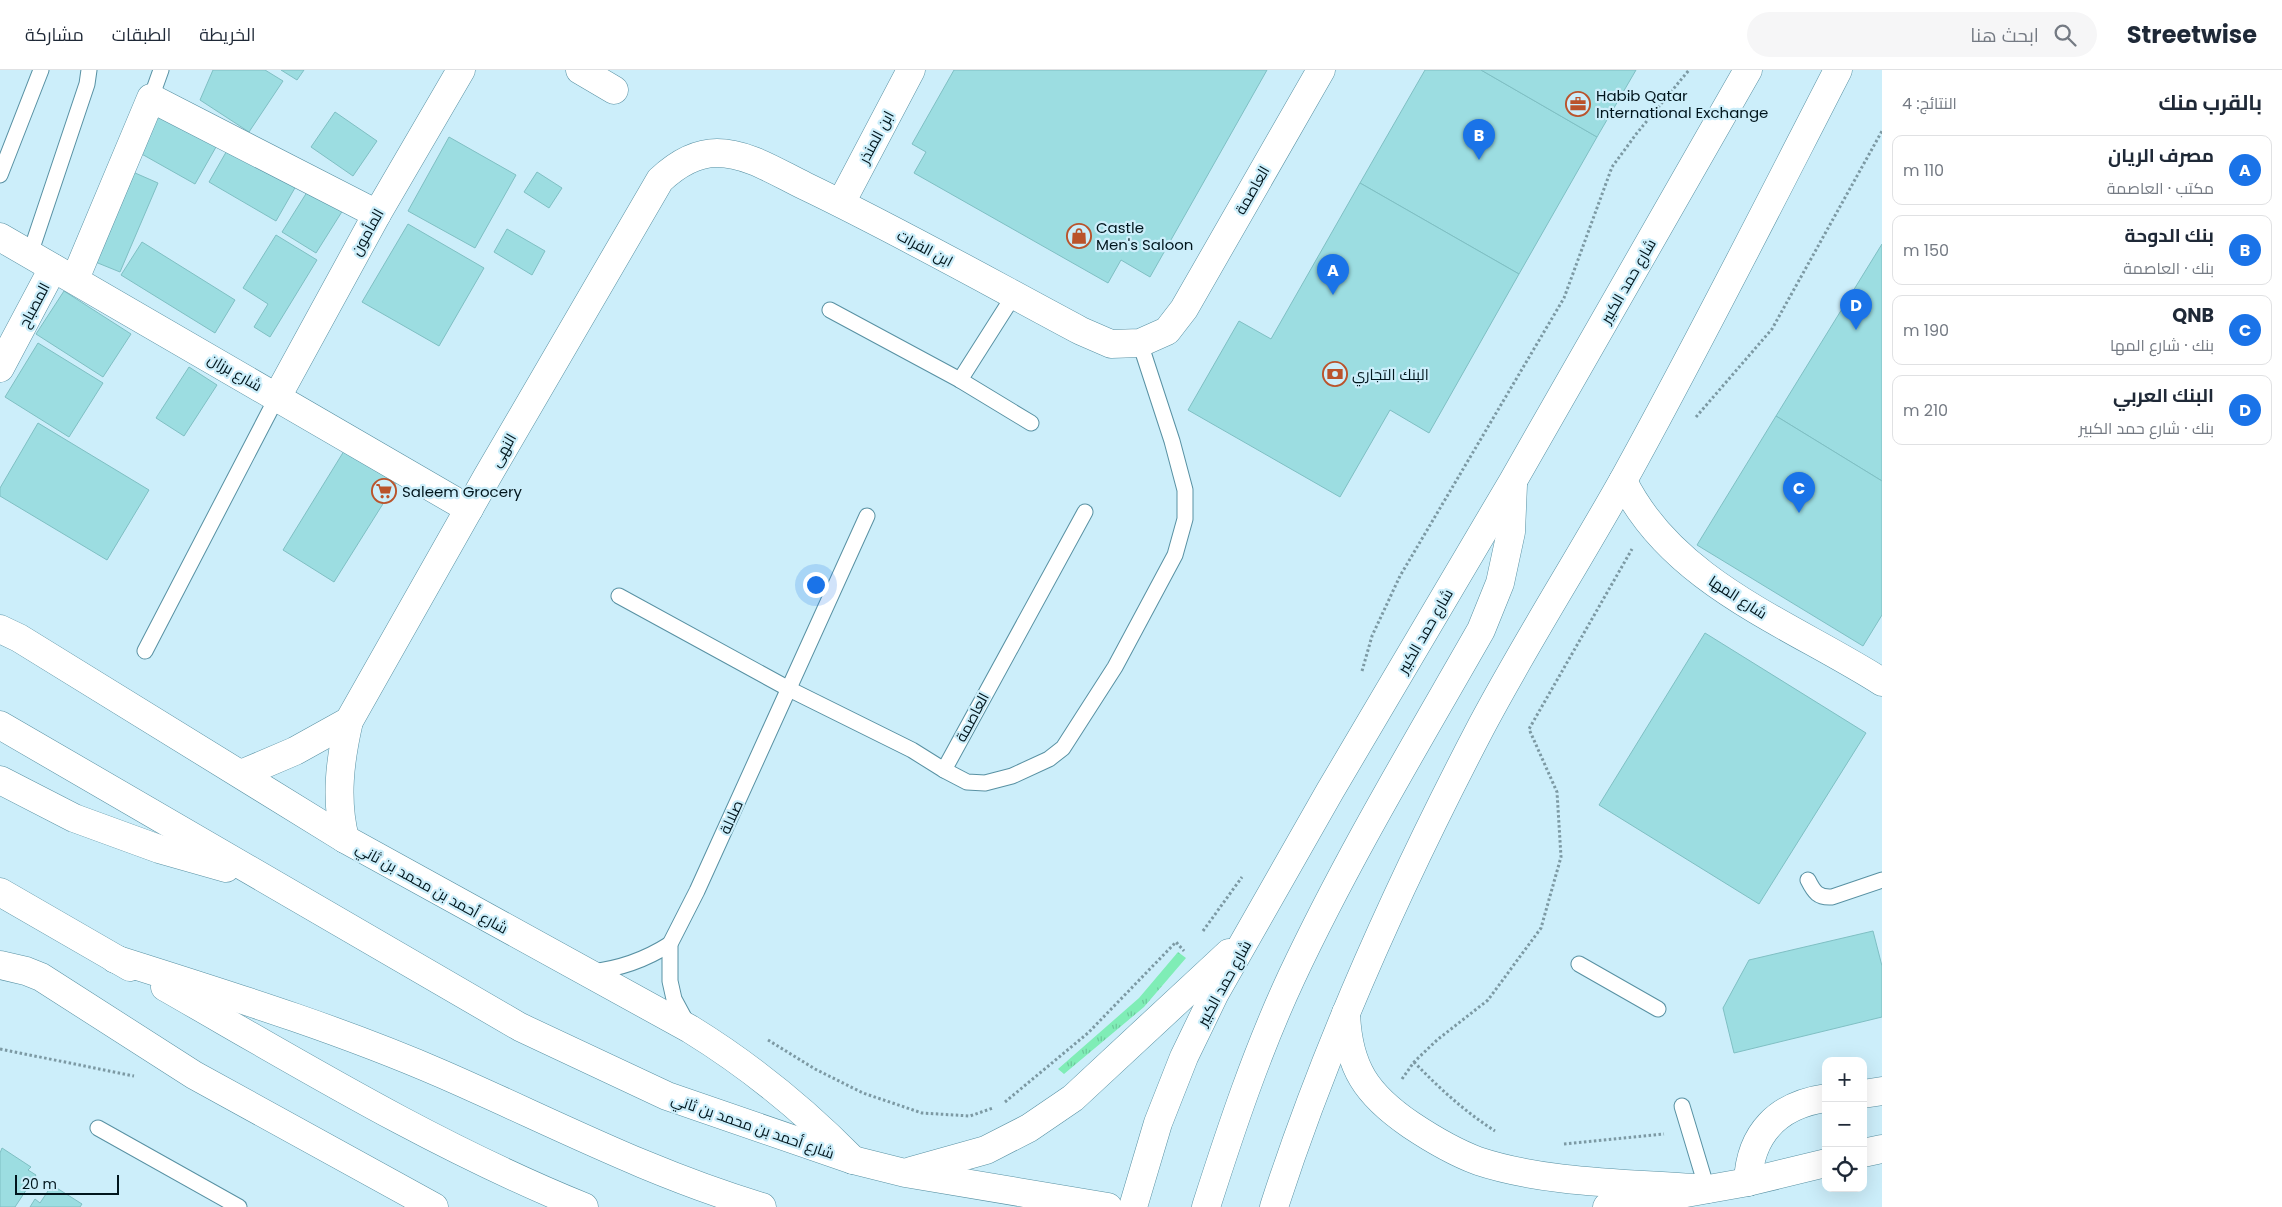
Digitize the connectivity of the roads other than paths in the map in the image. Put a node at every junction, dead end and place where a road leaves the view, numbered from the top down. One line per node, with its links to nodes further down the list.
1 (41, 70): 12 (lane)
2 (89, 70): 17 (lane)
3 (161, 70): 11 (lane)
4 (461, 70): 15 (main road, المأمون)
5 (580, 70): 10 (main road)
6 (910, 70): 14 (main road, ابن المنذر)
7 (1321, 70): 20 (main road, العاصمة)
8 (1748, 70): 27 (main road, شارع حمد الكبير)
9 (1838, 70): 28 (main road)
10 (614, 90)
11 (151, 98): 15 (main road); 18 (main road, المصباح)
12 (0, 175)
13 (660, 180): 14 (main road, ابن الفرات); 29 (main road, النهى)
14 (841, 203): 19 (main road, ابن الفرات)
15 (376, 214): 25 (main road, المأمون)
16 (0, 237): 17 (main road, شارع برزان)
17 (30, 254): 18 (main road, شارع برزان)
18 (64, 273): 23 (main road, المصباح); 25 (main road, شارع برزان)
19 (1014, 295): 22 (main road, ابن الفرات); 24 (lane)
20 (1184, 309): 22 (main road, ابن الفرات)
21 (830, 310): 24 (lane)
22 (1140, 343): 39 (lane)
23 (0, 368)
24 (960, 380): 26 (lane)
25 (277, 397): 29 (main road, شارع برزان); 34 (lane)
26 (1031, 423)
27 (1513, 481): 47 (main road, شارع حمد الكبير); 74 (main road)
28 (1623, 481): 35 (main road, شارع المها); 54 (main road)
29 (469, 509): 37 (main road, النهى)
30 (1085, 512): 39 (lane, العاصمة)
31 (866, 516): 36 (lane, صلالة)
32 (619, 596): 36 (lane)
33 (0, 629): 40 (main road, شارع أحمد بن محمد بن ثاني)
34 (145, 651)
35 (1882, 682)
36 (789, 689): 39 (lane); 48 (lane, صلالة)
37 (349, 721): 40 (main road); 42 (main road, النهى)
38 (0, 725): 43 (main road, شارع أحمد بن محمد بن ثاني)
39 (944, 770)
40 (241, 774): 42 (main road, شارع أحمد بن محمد بن ثاني)
41 (0, 780): 43 (main road)
42 (345, 839): 52 (main road, شارع أحمد بن محمد بن ثاني)
43 (265, 879): 63 (main road, شارع أحمد بن محمد بن ثاني)
44 (1808, 880): 45 (lane)
45 (1882, 880)
46 (0, 892): 49 (main road)
47 (1252, 932): 65 (main road); 73 (main road, شارع حمد الكبير)
48 (670, 944): 52 (lane); 55 (lane, صلالة)
49 (115, 959): 70 (main road); 71 (main road)
50 (1578, 964): 53 (lane)
51 (0, 965): 69 (main road)
52 (585, 972): 55 (main road, شارع أحمد بن محمد بن ثاني)
53 (1658, 1009)
54 (1346, 1011): 67 (main road); 75 (main road)
55 (690, 1029): 63 (main road, شارع أحمد بن محمد بن ثاني)
56 (1882, 1091): 57 (main road)
57 (1867, 1093)
58 (1822, 1099): 66 (main road)
59 (1682, 1106): 67 (lane)
60 (98, 1128): 68 (lane)
61 (1882, 1149): 62 (main road)
62 (1867, 1153)
63 (853, 1160): 65 (main road, شارع أحمد بن محمد بن ثاني)
64 (1822, 1164): 66 (main road)
65 (904, 1173): 72 (main road, شارع أحمد بن محمد بن ثاني)
66 (1748, 1182): 67 (main road)
67 (1707, 1189): 76 (main road)
68 (239, 1207)
69 (434, 1207)
70 (584, 1207)
71 (762, 1207)
72 (1108, 1207)
73 (1133, 1207)
74 (1206, 1207)
75 (1274, 1207)
76 (1607, 1207)

